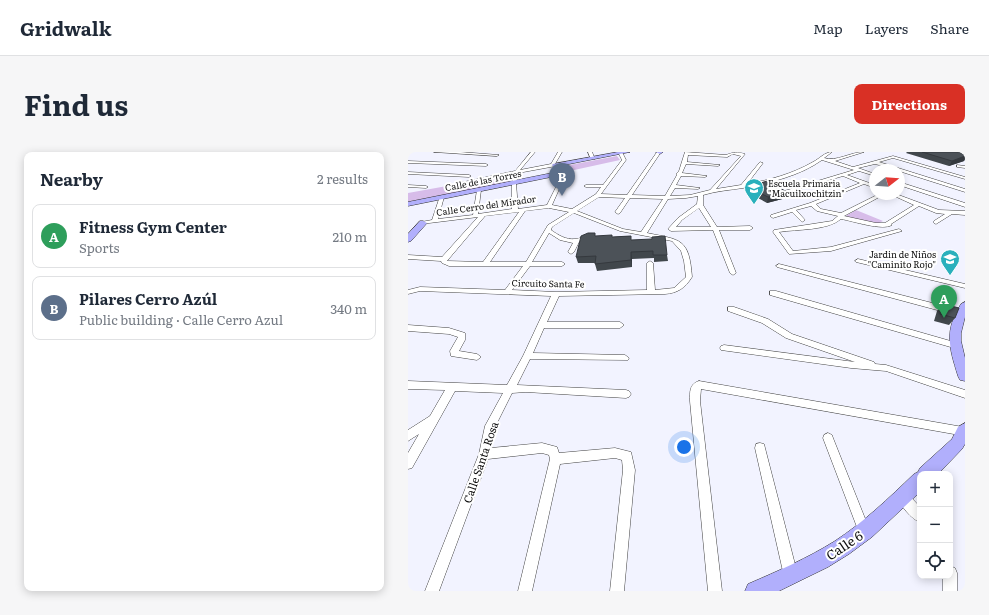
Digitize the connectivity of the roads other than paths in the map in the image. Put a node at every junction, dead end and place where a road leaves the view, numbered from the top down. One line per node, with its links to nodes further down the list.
1 (436, 152): 11 (street)
2 (533, 152): 28 (street)
3 (560, 152): 20 (street)
4 (590, 152): 12 (street)
5 (622, 152): 12 (street); 42 (street)
6 (660, 152): 53 (street)
7 (733, 152): 10 (street); 48 (street)
8 (830, 152): 13 (street)
9 (862, 152): 14 (street)
10 (687, 153): 17 (street)
11 (499, 154): 19 (street)
12 (594, 158): 20 (street)
13 (823, 159): 14 (street); 45 (street)
14 (832, 161): 25 (street)
15 (408, 162): 19 (street)
16 (874, 162): 25 (street); 35 (street); 49 (street)
17 (684, 163): 21 (street); 31 (street)
18 (761, 163): 45 (street)
19 (486, 165): 24 (street)
20 (555, 165): 28 (street); 29 (street)
21 (718, 165)
22 (958, 166): 23 (street)
23 (965, 167)
24 (480, 168)
25 (856, 169): 30 (street); 32 (street)
26 (408, 172): 33 (street)
27 (474, 172): 33 (street)
28 (516, 173): 33 (street); 36 (street)
29 (561, 173): 36 (street, Calle de las Torres); 63 (street)
30 (869, 173)
31 (678, 174): 34 (street); 43 (street)
32 (843, 175): 37 (street); 50 (street)
33 (469, 176)
34 (705, 176)
35 (965, 178)
36 (514, 183): 47 (street, Calle de las Torres); 64 (street)
37 (863, 183): 38 (street); 59 (street)
38 (869, 185)
39 (905, 185): 62 (street)
40 (408, 186): 44 (street)
41 (586, 186): 42 (street)
42 (604, 186): 52 (street)
43 (672, 186): 46 (street); 55 (street)
44 (426, 187)
45 (742, 187): 48 (street)
46 (698, 188)
47 (480, 190): 54 (street, Calle de las Torres); 72 (street)
48 (712, 191): 51 (street)
49 (965, 191)
50 (783, 193)
51 (701, 194): 55 (street); 61 (street)
52 (598, 195): 53 (street); 66 (street)
53 (630, 196): 55 (street); 68 (street)
54 (442, 197): 58 (street, Calle de las Torres); 76 (street)
55 (665, 198): 84 (street)
56 (905, 199): 60 (street)
57 (872, 200): 74 (street)
58 (408, 204)
59 (812, 204): 67 (street); 74 (street)
60 (919, 204): 69 (street); 80 (street)
61 (700, 205): 82 (street); 82 (street)
62 (965, 205)
63 (549, 206): 65 (street, Calle Cerro del Mirador); 66 (street, Calle Cerro del Mirador)
64 (515, 210): 65 (street, Calle Cerro del Mirador); 71 (street, Calle Cerro del Mirador)
65 (523, 210): 92 (street)
66 (573, 211): 83 (street); 84 (street, Calle Cerro del Mirador)
67 (794, 211): 73 (street); 75 (street)
68 (618, 212)
69 (950, 213): 70 (street); 77 (street)
70 (965, 213)
71 (483, 215): 72 (street, Calle Cerro del Mirador); 90 (street)
72 (475, 216): 76 (street, Calle Cerro del Mirador)
73 (773, 216)
74 (841, 216): 80 (street); 80 (street)
75 (802, 220)
76 (434, 222): 78 (street, Calle Cerro del Mirador)
77 (936, 222)
78 (423, 223): 79 (street, Calle Cerro del Mirador); 85 (street)
79 (408, 224)
80 (889, 225)
81 (750, 228): 82 (street)
82 (715, 229): 97 (street)
83 (548, 230): 87 (street); 94 (street)
84 (643, 234): 98 (street, Calle Cerro del Mirador)
85 (408, 238)
86 (586, 238): 87 (street)
87 (576, 242): 88 (street)
88 (571, 252)
89 (408, 257): 90 (street)
90 (444, 259): 92 (street)
91 (858, 261): 99 (street)
92 (486, 263): 94 (street)
93 (650, 263): 102 (street)
94 (528, 264): 95 (street); 101 (street)
95 (562, 264)
96 (779, 266): 106 (street)
97 (733, 273)
98 (682, 286): 102 (street, Circuito Santa Fe)
99 (965, 286)
100 (410, 291): 101 (street, Circuito Santa Fe)
101 (508, 291): 104 (street, Circuito Santa Fe)
102 (651, 292): 104 (street, Circuito Santa Fe)
103 (773, 293): 110 (street)
104 (556, 294): 107 (street, Calle Santa Rosa)
105 (731, 309): 115 (street)
106 (963, 310): 110 (street)
107 (541, 325): 108 (street); 112 (street, Calle Santa Rosa)
108 (620, 325)
109 (408, 328): 113 (street)
110 (958, 347): 116 (street)
111 (724, 348): 115 (street)
112 (527, 356): 114 (street); 119 (street, Calle Santa Rosa)
113 (478, 357)
114 (625, 358)
115 (886, 368): 121 (street)
116 (965, 376)
117 (408, 385): 118 (street)
118 (452, 387): 119 (street); 122 (street)
119 (510, 389): 120 (street); 127 (street, Calle Santa Rosa)
120 (626, 394)
121 (965, 394)
122 (434, 419): 124 (street); 129 (street)
123 (964, 431): 130 (street); 140 (street)
124 (408, 436)
125 (828, 438): 134 (street)
126 (760, 448): 135 (street)
127 (484, 454): 128 (street); 137 (street, Calle Santa Rosa)
128 (556, 459): 138 (street); 139 (street)
129 (408, 464)
130 (929, 471)
131 (917, 483): 132 (street, Calle 6)
132 (904, 496): 133 (street); 134 (street, Calle 6)
133 (917, 512)
134 (864, 531): 135 (street, Calle 6)
135 (791, 576): 141 (street, Calle 6)
136 (950, 579): 142 (street)
137 (432, 591)
138 (525, 591)
139 (617, 591)
140 (716, 591)
141 (755, 591)
142 (950, 591)

